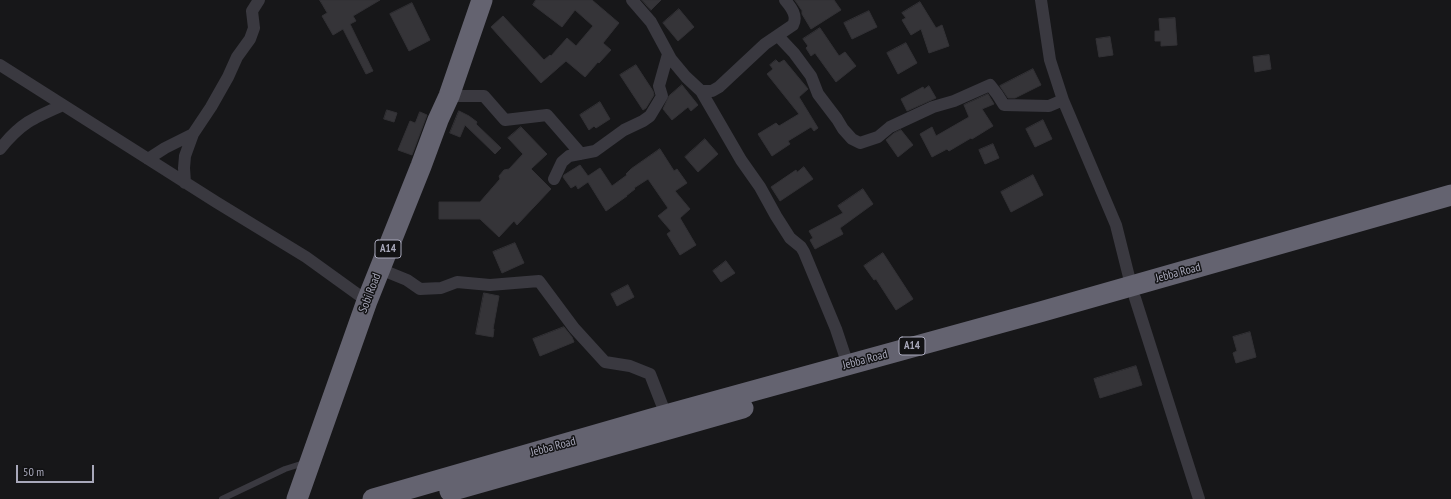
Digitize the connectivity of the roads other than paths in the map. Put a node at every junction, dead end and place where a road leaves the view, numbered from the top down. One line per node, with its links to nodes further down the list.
1 (259, 0): 13 (street)
2 (482, 0): 10 (highway, Sobi Road / A14)
3 (632, 0): 7 (street)
4 (785, 0): 6 (street)
5 (1041, 0): 11 (street)
6 (778, 36): 9 (street); 11 (street)
7 (668, 54): 9 (street); 15 (street)
8 (0, 65): 12 (street)
9 (701, 91): 24 (street)
10 (449, 96): 15 (street); 21 (highway, Sobi Road / A14)
11 (1063, 100): 22 (street)
12 (63, 105): 14 (street); 16 (street)
13 (193, 134): 16 (street); 18 (street)
14 (0, 150)
15 (581, 154): 17 (street)
16 (148, 159): 18 (street)
17 (554, 180)
18 (185, 183): 23 (street)
19 (1451, 196): 22 (highway, Jebba Road / A14)
20 (1451, 208): 22 (highway, A14)
21 (380, 269): 23 (highway, Sobi Road / A14); 25 (street)
22 (1133, 291): 24 (highway, Jebba Road / A14); 30 (highway, A14); 31 (street)
23 (367, 301): 26 (highway, Sobi Road / A14)
24 (848, 364): 25 (highway, Jebba Road / A14)
25 (666, 415): 29 (highway, Jebba Road / A14)
26 (310, 462): 27 (lane); 28 (highway, Sobi Road / A14)
27 (222, 499)
28 (297, 499)
29 (373, 499)
30 (422, 499)
31 (1199, 499)

